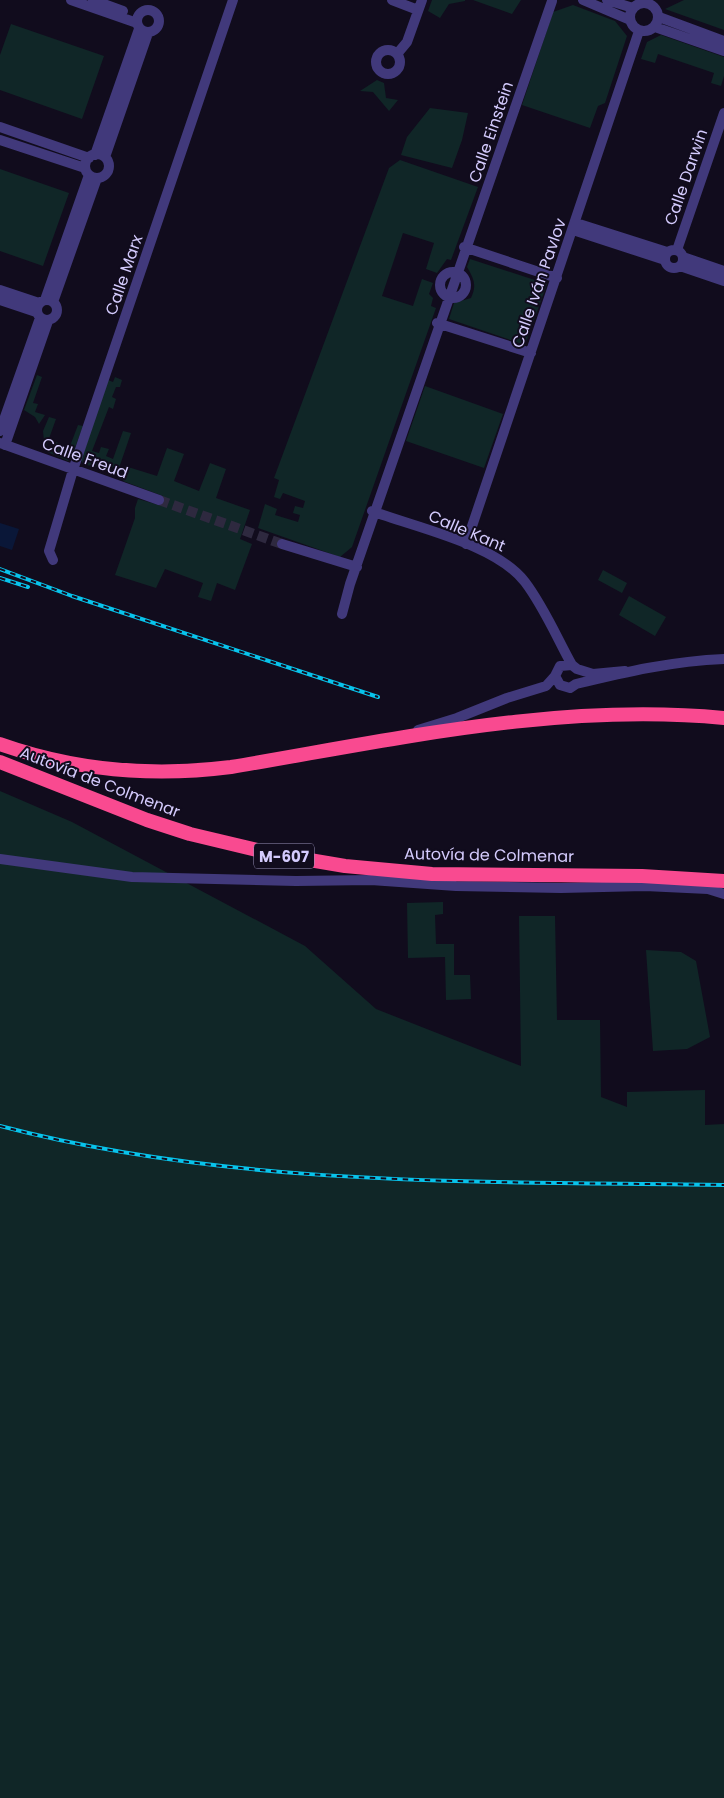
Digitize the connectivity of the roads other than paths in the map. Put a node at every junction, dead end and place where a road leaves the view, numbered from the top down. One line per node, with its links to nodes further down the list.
1 (72, 0): 14 (street)
2 (93, 0): 14 (street)
3 (233, 0): 38 (street, Calle Marx)
4 (392, 0): 10 (street)
5 (550, 0): 6 (street); 24 (street, Calle Einstein)
6 (562, 0)
7 (583, 0): 12 (street)
8 (607, 0): 11 (street)
9 (652, 3): 11 (street); 13 (street)
10 (420, 5): 18 (street)
11 (633, 8): 12 (street)
12 (630, 20): 15 (street)
13 (657, 22): 15 (street); 16 (street); 17 (street)
14 (140, 25): 22 (street)
15 (639, 31): 23 (street, Calle Iván Pavlov)
16 (724, 41)
17 (724, 51)
18 (397, 54)
19 (724, 113): 25 (street, Calle Darwin)
20 (0, 127): 22 (street)
21 (0, 140): 22 (street)
22 (93, 165): 33 (street)
23 (575, 226): 25 (street); 28 (street, Calle Iván Pavlov)
24 (466, 247): 27 (street, Calle Einstein); 28 (street)
25 (674, 257): 26 (street); 29 (street)
26 (724, 271)
27 (457, 272): 31 (street, Calle Einstein); 31 (street, Calle Einstein)
28 (556, 278): 35 (street, Calle Iván Pavlov)
29 (724, 281)
30 (0, 290): 33 (street)
31 (448, 297): 34 (street, Calle Einstein)
32 (0, 300): 33 (street)
33 (44, 309): 36 (street); 37 (street)
34 (439, 323): 35 (street); 40 (street, Calle Einstein)
35 (531, 353): 42 (street, Calle Iván Pavlov)
36 (0, 431)
37 (2, 444): 38 (street, Calle Freud)
38 (73, 470): 39 (street, Calle Freud); 43 (street, Calle Marx)
39 (159, 500)
40 (374, 512): 42 (street, Calle Kant); 44 (street, Calle Einstein)
41 (282, 544): 44 (street)
42 (466, 544): 46 (street, Calle Kant)
43 (53, 560)
44 (354, 566): 45 (street, Calle Einstein)
45 (342, 614)
46 (562, 648): 48 (street, Calle Kant); 49 (street)
47 (724, 659): 50 (street)
48 (575, 667): 49 (street); 50 (street); 51 (street)
49 (558, 671): 51 (street); 53 (street)
50 (625, 671): 51 (street)
51 (576, 684)
52 (724, 718): 53 (highway, Autovía de Colmenar)
53 (386, 741): 54 (highway, Autovía de Colmenar)
54 (0, 744)
55 (0, 762): 57 (highway, Autovía de Colmenar / M-607)
56 (0, 859): 58 (street)
57 (722, 882)
58 (724, 894)

